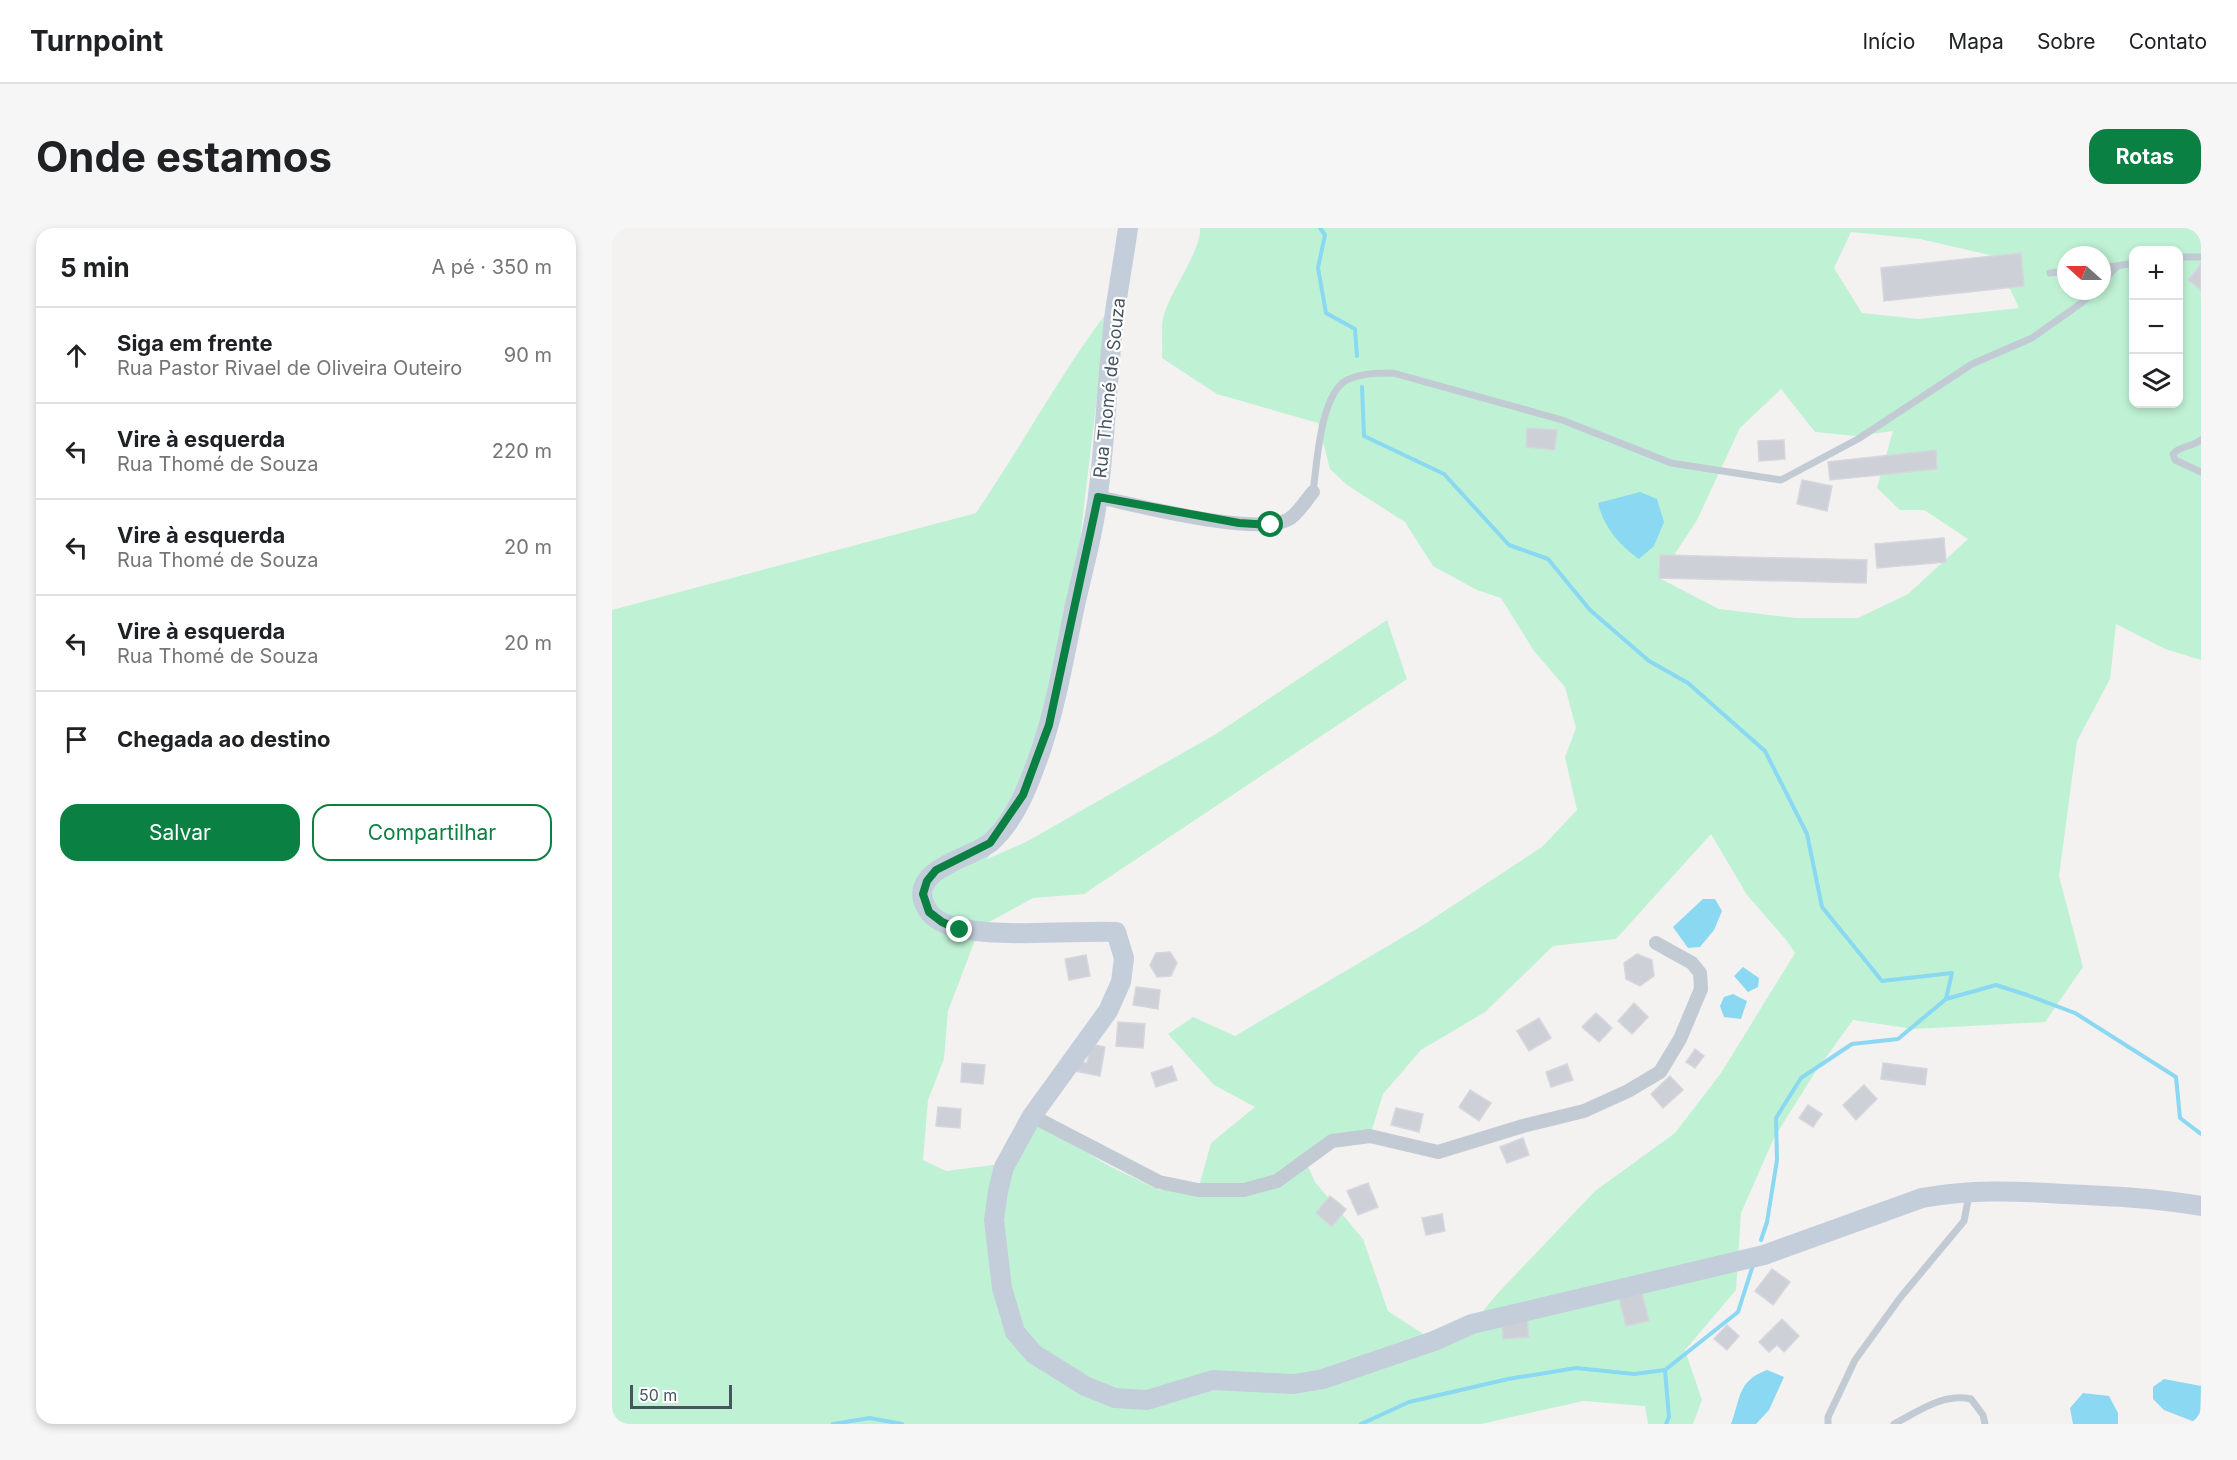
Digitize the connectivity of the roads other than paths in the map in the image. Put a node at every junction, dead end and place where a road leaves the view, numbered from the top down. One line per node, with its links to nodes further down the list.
1 (1128, 228): 14 (street, Rua Thomé de Souza)
2 (2183, 256): 3 (lane)
3 (2201, 258)
4 (2129, 264): 6 (lane)
5 (2111, 266): 6 (lane)
6 (2117, 266): 9 (lane)
7 (2057, 272): 8 (lane)
8 (2049, 273)
9 (2111, 273)
10 (2085, 300): 13 (lane)
11 (2201, 440): 12 (lane)
12 (2201, 472)
13 (1313, 492): 14 (street)
14 (1098, 497): 16 (street, Rua Thomé de Souza)
15 (1656, 943): 16 (street)
16 (1032, 1116): 17 (street)
17 (1969, 1193): 18 (street); 19 (lane)
18 (2201, 1206)
19 (1828, 1424)
20 (1894, 1424): 21 (lane)
21 (1985, 1424)

